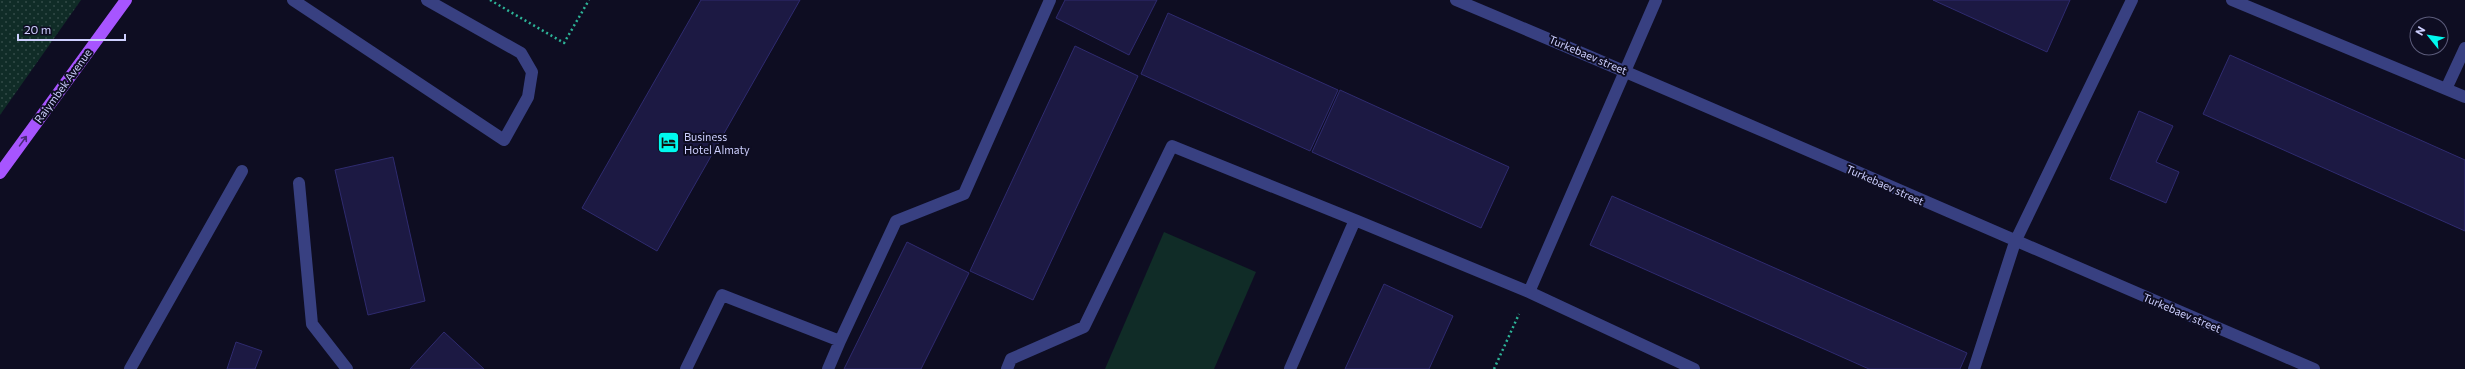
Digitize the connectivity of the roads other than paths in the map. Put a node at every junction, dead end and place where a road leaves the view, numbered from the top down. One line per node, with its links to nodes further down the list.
1 (126, 0): 14 (main road, Raiymbek Avenue, one-way to 1)
2 (293, 0): 3 (street)
3 (427, 0)
4 (1050, 0): 19 (street)
5 (1456, 0): 10 (street, Turkebaev street)
6 (1656, 0): 10 (street)
7 (2132, 0): 17 (street)
8 (2232, 0): 11 (street)
9 (2465, 48): 11 (street)
10 (1625, 70): 17 (street, Turkebaev street); 18 (street)
11 (2446, 89): 12 (street)
12 (2465, 97)
13 (242, 171): 20 (street)
14 (0, 173)
15 (299, 183): 21 (street)
16 (1356, 220): 18 (street); 24 (street); 25 (street)
17 (2015, 242): 27 (street); 28 (street, Turkebaev street)
18 (1529, 292): 26 (street)
19 (840, 341): 22 (street); 23 (street)
20 (130, 369)
21 (347, 369)
22 (686, 369)
23 (828, 369)
24 (1007, 369)
25 (1290, 369)
26 (1694, 369)
27 (1974, 369)
28 (2314, 369)

